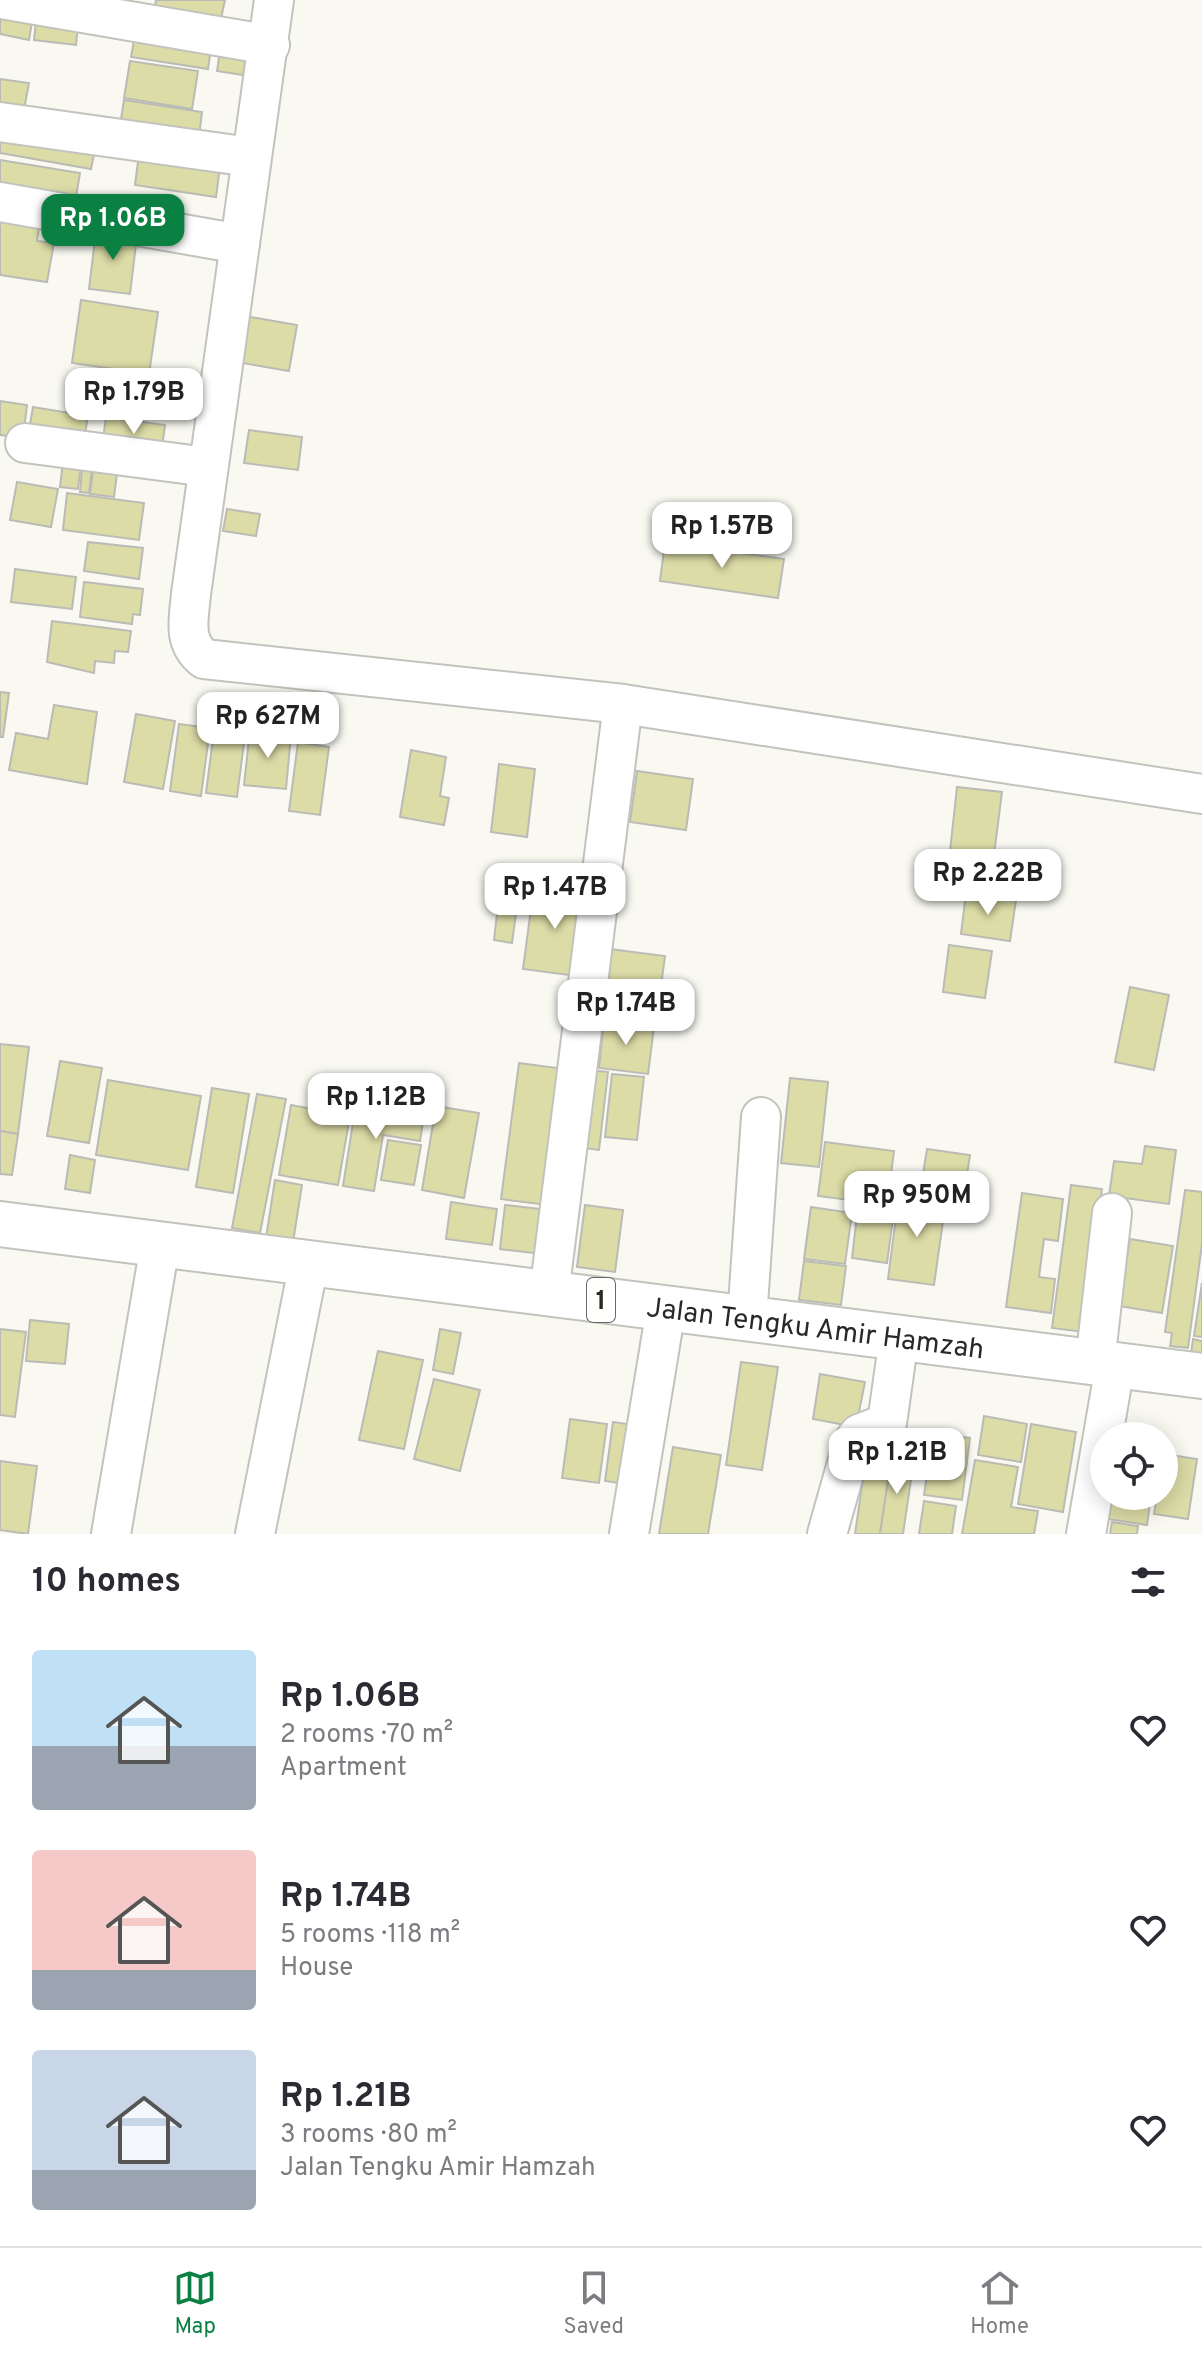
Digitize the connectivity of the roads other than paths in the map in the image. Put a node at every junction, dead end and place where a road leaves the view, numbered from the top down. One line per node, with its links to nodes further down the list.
1 (7, 0): 3 (street)
2 (274, 0): 3 (street)
3 (270, 45): 5 (street)
4 (0, 122): 5 (street)
5 (250, 157): 7 (street)
6 (0, 202): 7 (street)
7 (240, 244): 9 (street)
8 (25, 443): 9 (street)
9 (207, 467): 10 (street)
10 (623, 704): 11 (street); 17 (street)
11 (1202, 794)
12 (761, 1117): 19 (street)
13 (1112, 1213): 21 (street)
14 (0, 1224): 15 (highway, Jalan Tengku Amir Hamzah / 1)
15 (160, 1245): 16 (highway, Jalan Tengku Amir Hamzah / 1); 23 (street)
16 (309, 1263): 17 (highway, Jalan Tengku Amir Hamzah / 1); 24 (street)
17 (549, 1294): 18 (highway, Jalan Tengku Amir Hamzah / 1)
18 (666, 1309): 19 (highway, Jalan Tengku Amir Hamzah / 1); 25 (street)
19 (747, 1319): 20 (highway, Jalan Tengku Amir Hamzah / 1)
20 (899, 1338): 21 (highway, Jalan Tengku Amir Hamzah / 1); 26 (street)
21 (1105, 1364): 22 (highway, Jalan Tengku Amir Hamzah / 1); 27 (street)
22 (1202, 1376)
23 (111, 1534)
24 (255, 1534)
25 (629, 1534)
26 (827, 1534)
27 (1086, 1534)

